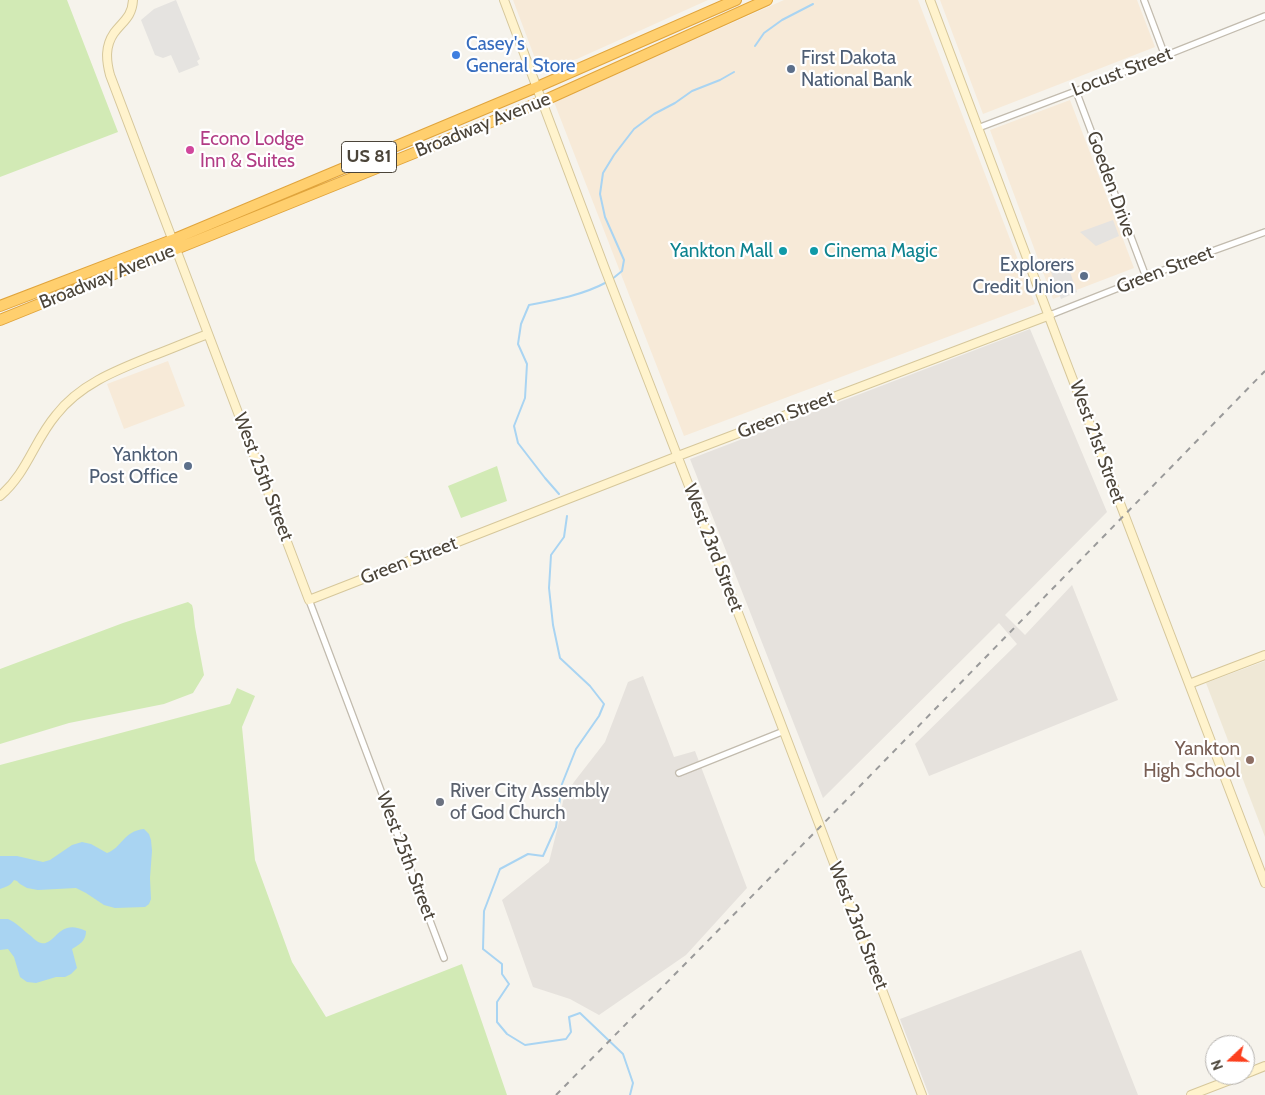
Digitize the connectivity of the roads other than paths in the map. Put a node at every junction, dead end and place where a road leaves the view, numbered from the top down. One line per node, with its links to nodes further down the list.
1 (133, 0): 14 (street, West 25th Street)
2 (504, 0): 9 (street, West 23rd Street)
3 (736, 0): 9 (highway, Broadway Avenue / US 81)
4 (767, 0): 11 (highway, Broadway Avenue / US 81)
5 (930, 0): 12 (street, West 21st Street)
6 (1144, 0): 8 (street)
7 (1265, 16): 8 (street, Locust Street)
8 (1165, 56): 10 (street, Locust Street)
9 (537, 87): 11 (street, West 23rd Street); 14 (highway, Broadway Avenue / US 81)
10 (1076, 91): 12 (street, Locust Street); 15 (street, Goeden Drive)
11 (543, 101): 14 (highway, Broadway Avenue / US 81); 20 (street, West 23rd Street)
12 (978, 128): 17 (street, West 21st Street)
13 (1265, 232): 15 (street, Green Street)
14 (174, 244): 16 (highway, Broadway Avenue / US 81); 18 (highway, Broadway Avenue / US 81); 19 (street, West 25th Street)
15 (1146, 278): 17 (street, Green Street)
16 (0, 306)
17 (1050, 315): 20 (street, Green Street); 24 (street, West 21st Street)
18 (0, 320)
19 (208, 334): 21 (street); 22 (street, West 25th Street)
20 (678, 456): 22 (street, Green Street); 25 (street, West 23rd Street)
21 (0, 496)
22 (309, 600): 28 (street, West 25th Street)
23 (1265, 655): 24 (street)
24 (1189, 684): 27 (street, West 21st Street)
25 (784, 731): 26 (street); 30 (street, West 23rd Street)
26 (679, 773)
27 (1265, 883)
28 (444, 958)
29 (1218, 1085): 31 (street)
30 (922, 1095)
31 (1191, 1095)

